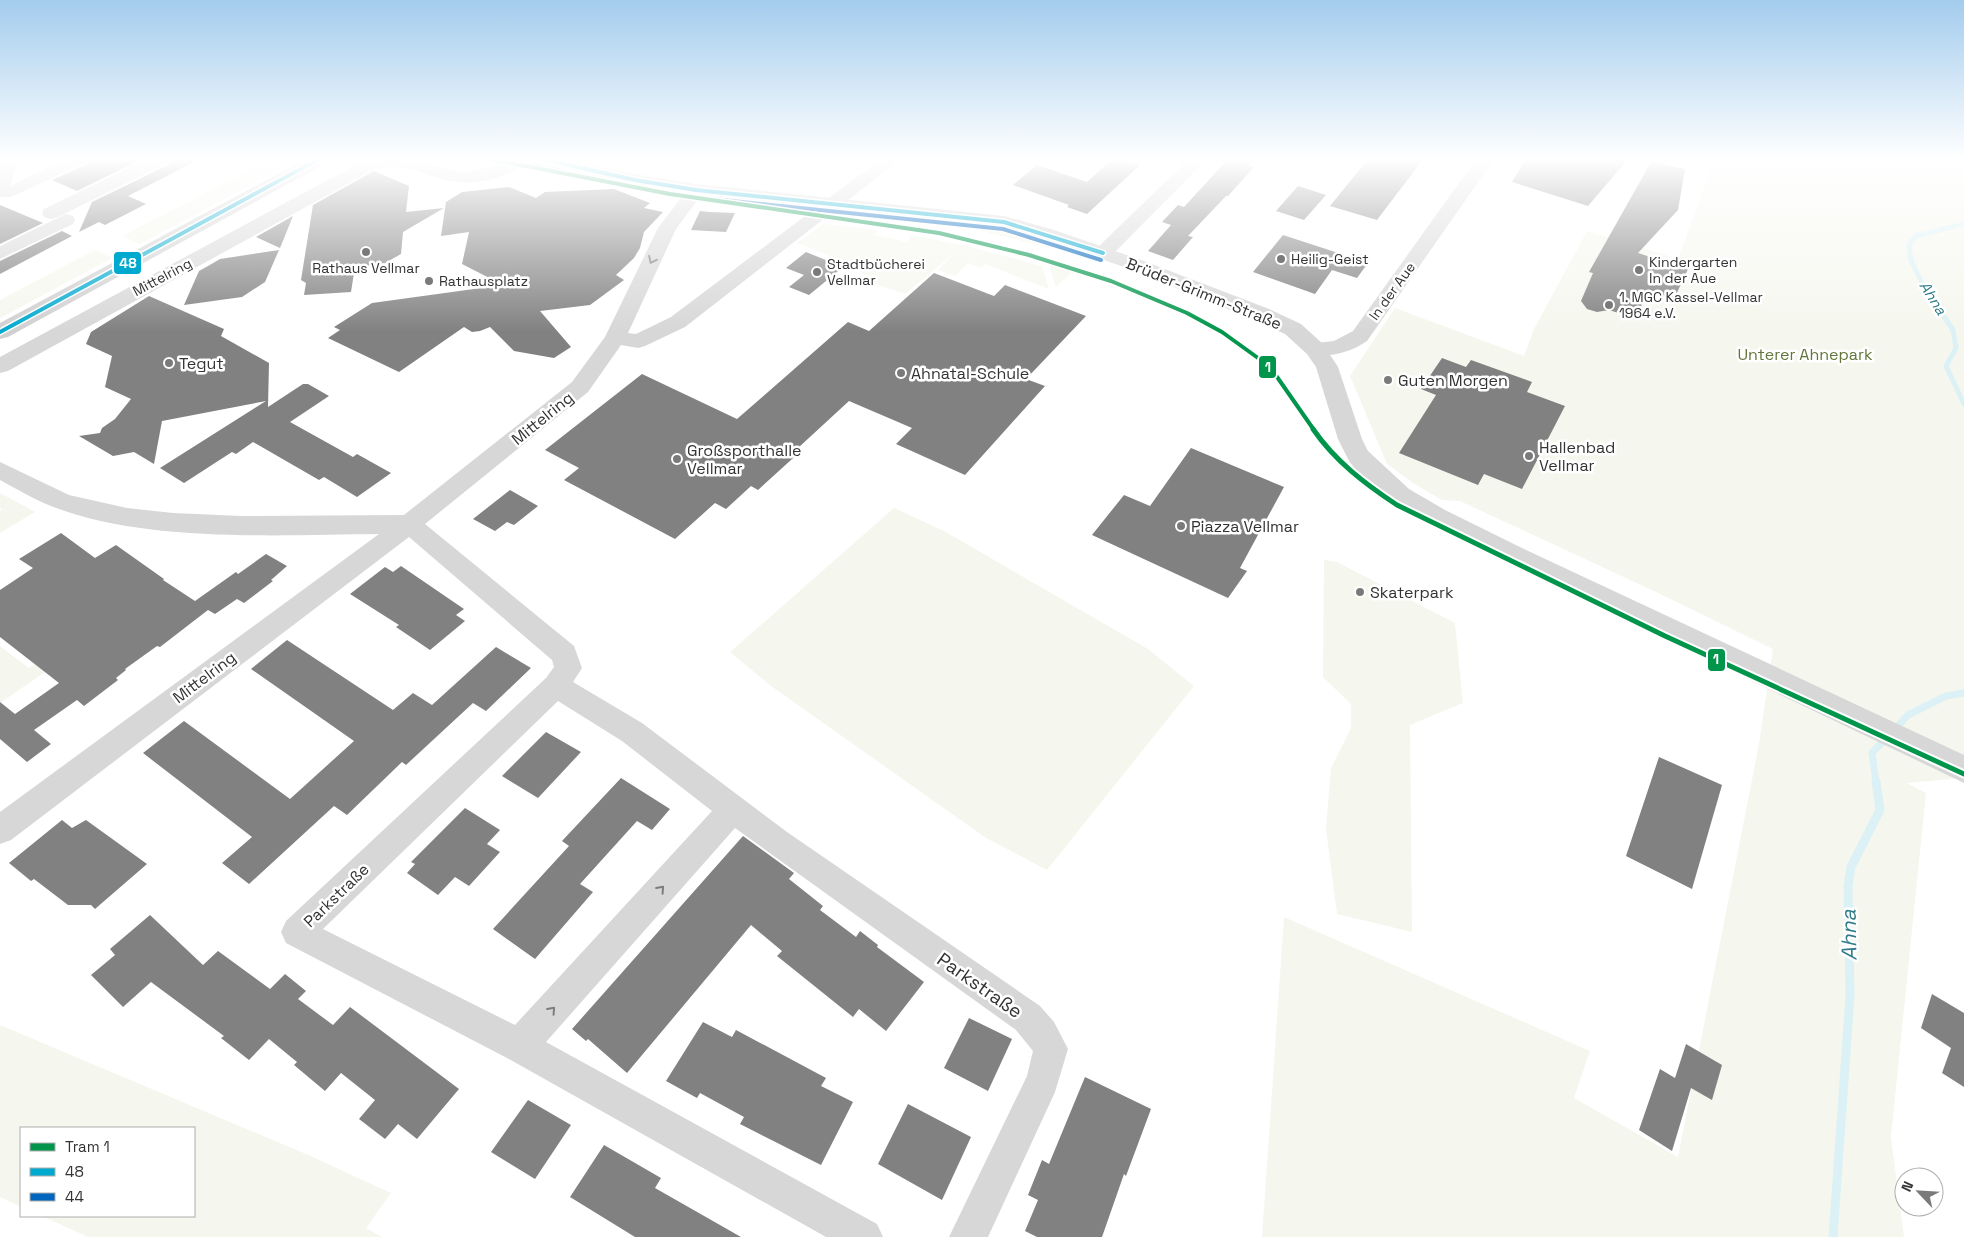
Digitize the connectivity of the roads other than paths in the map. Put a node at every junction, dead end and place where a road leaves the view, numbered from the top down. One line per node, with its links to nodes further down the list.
1 (57, 216): 9 (street)
2 (215, 216): 11 (main road)
3 (276, 216): 14 (street, Mittelring)
4 (676, 216): 12 (street, Mittelring, one-way to 12)
5 (817, 216): 12 (street)
6 (910, 216): 10 (street, Brüder-Grimm-Straße)
7 (1141, 216): 10 (street)
8 (1446, 216): 13 (street, In der Aue)
9 (0, 253)
10 (1103, 253): 13 (street, Brüder-Grimm-Straße)
11 (0, 332)
12 (615, 338): 16 (street, Mittelring)
13 (1315, 349): 18 (street, Brüder-Grimm-Straße)
14 (0, 366)
15 (0, 470): 16 (street)
16 (409, 524): 17 (street, Parkstraße); 20 (street, Mittelring)
17 (556, 686): 19 (street, Parkstraße); 21 (street, Parkstraße)
18 (1959, 767)
19 (734, 808): 21 (street, one-way to 19); 23 (street, Parkstraße)
20 (0, 830)
21 (520, 1046): 22 (street, Parkstraße)
22 (864, 1237)
23 (968, 1237)

